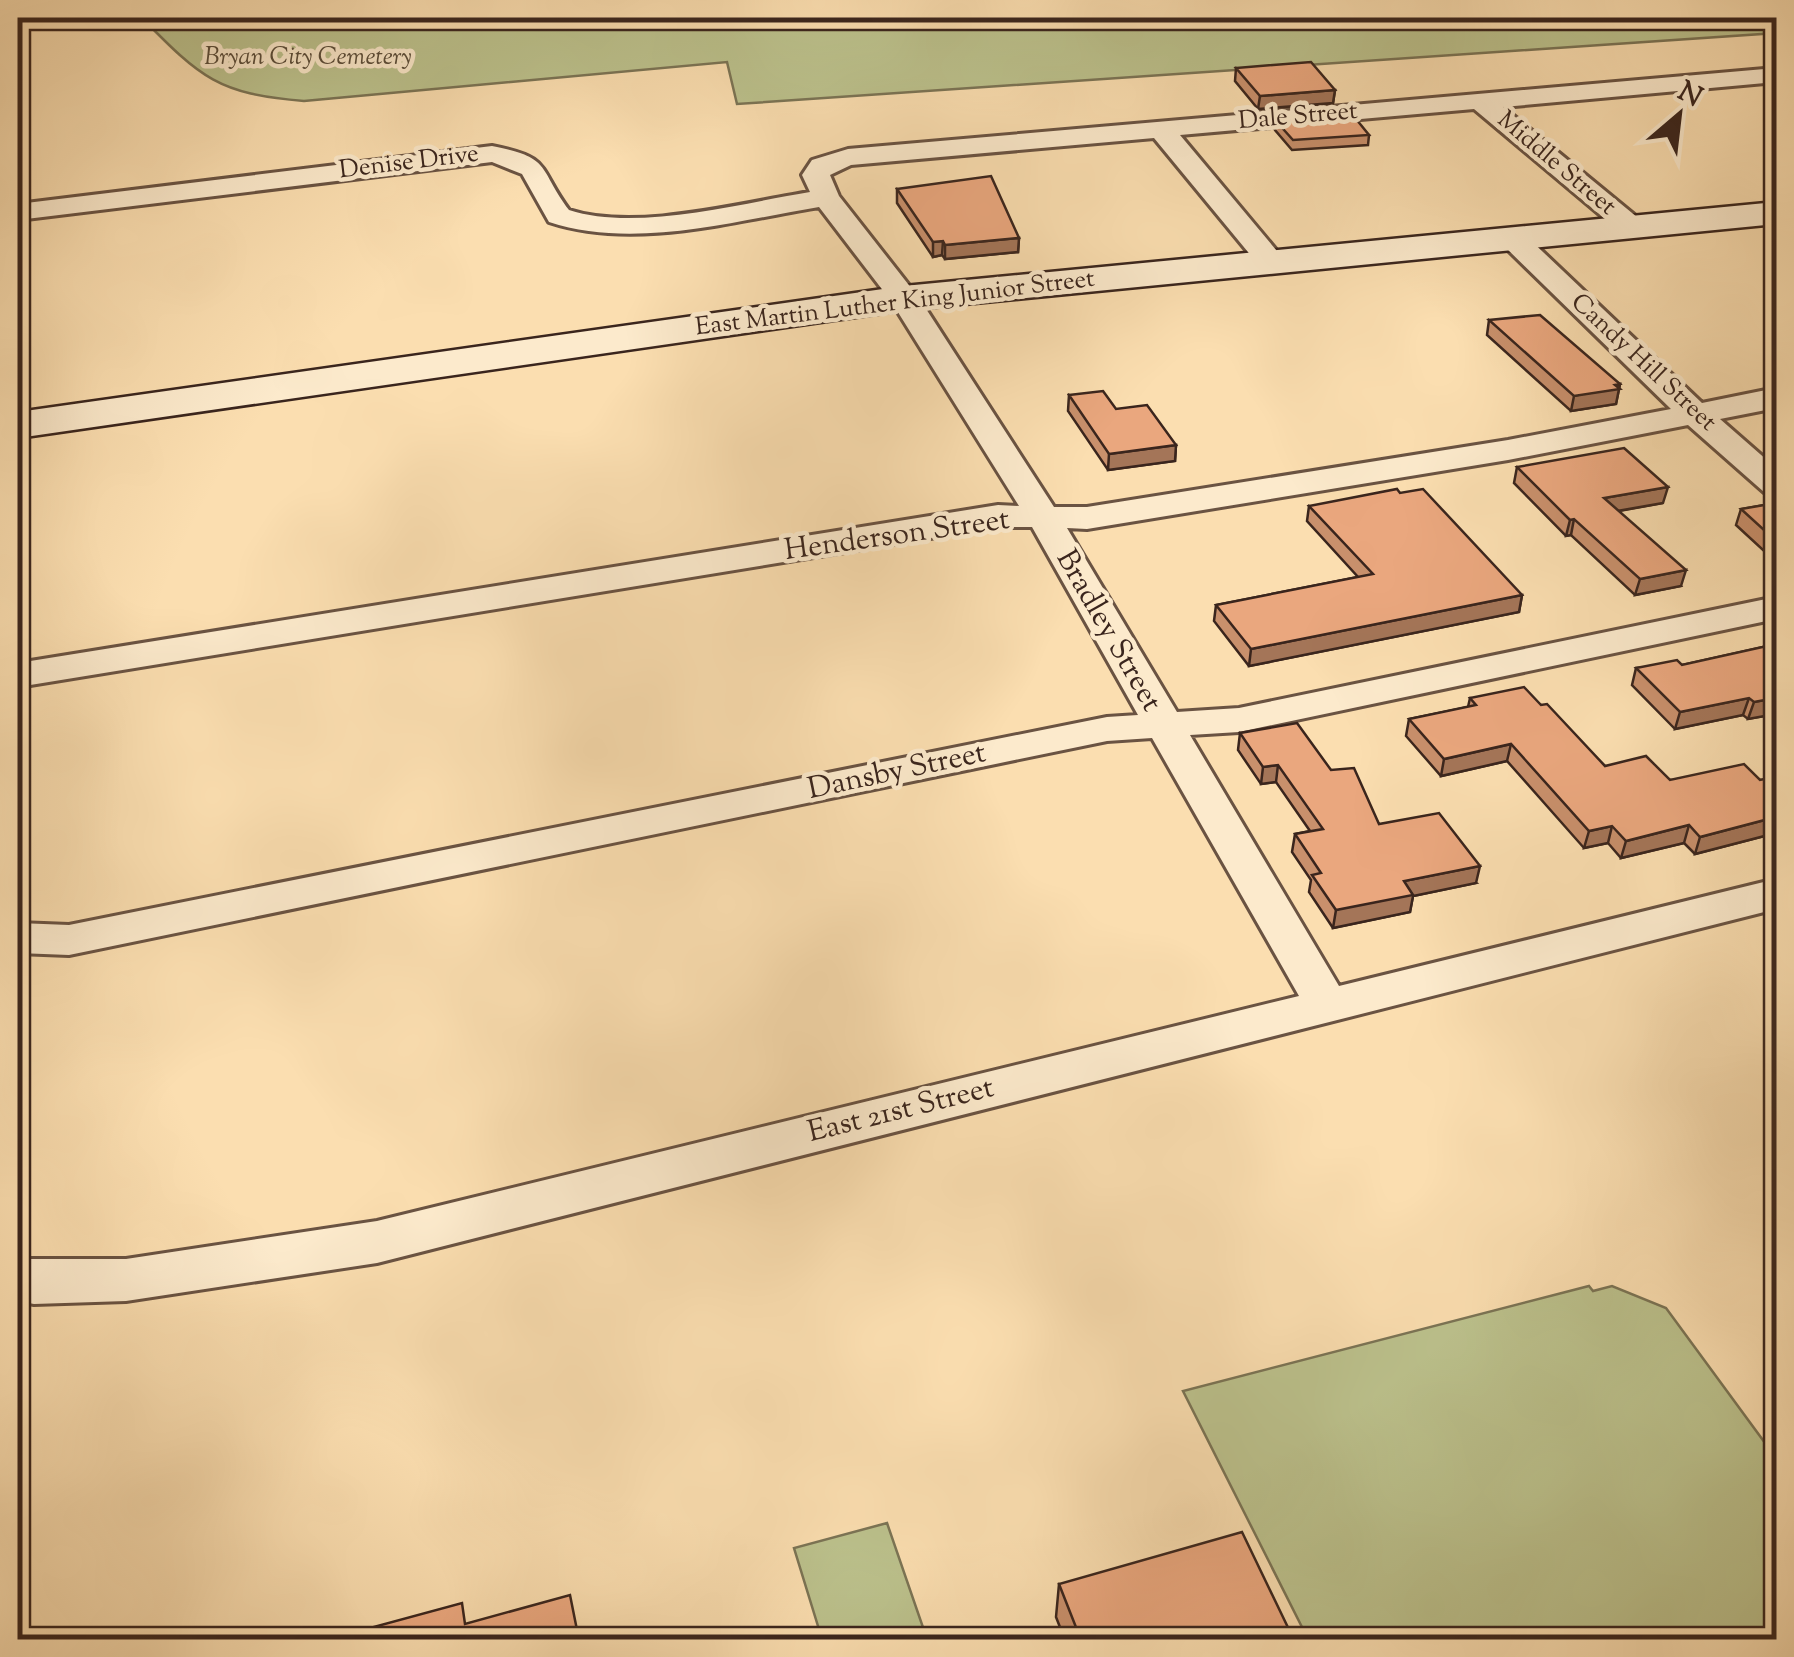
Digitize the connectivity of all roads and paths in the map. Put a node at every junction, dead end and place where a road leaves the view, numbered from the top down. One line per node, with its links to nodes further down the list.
1 (1776, 76): 2 (street, Dale Street)
2 (1480, 101): 3 (street, Dale Street); 7 (street, Middle Street)
3 (1160, 130): 4 (street, Dale Street); 9 (street)
4 (824, 182): 5 (street, Denise Drive); 10 (street, Bradley Street)
5 (18, 212)
6 (1776, 213): 7 (street, East Martin Luther King Junior Street)
7 (1633, 228): 8 (street, East Martin Luther King Junior Street)
8 (1512, 239): 9 (street, East Martin Luther King Junior Street); 12 (street, Candy Hill Street)
9 (1272, 263): 10 (street, East Martin Luther King Junior Street)
10 (904, 298): 13 (street, East Martin Luther King Junior Street); 15 (street, Bradley Street)
11 (1776, 398): 12 (street, Henderson Street)
12 (1694, 413): 14 (street, Candy Hill Street); 15 (street, Henderson Street)
13 (18, 425)
14 (1776, 486)
15 (1045, 520): 17 (street, Henderson Street); 18 (street, Bradley Street)
16 (1776, 608): 18 (street, Dansby Street)
17 (18, 674)
18 (1162, 724): 20 (street, Dansby Street); 21 (street, Bradley Street)
19 (1776, 894): 21 (street, East 21st Street)
20 (18, 938)
21 (1327, 1004): 22 (street, East 21st Street)
22 (18, 1280)

